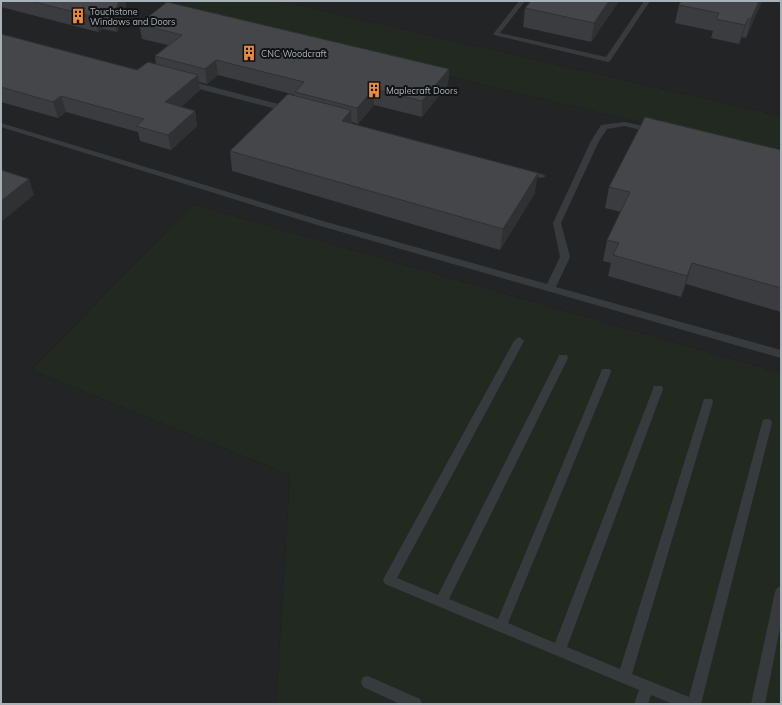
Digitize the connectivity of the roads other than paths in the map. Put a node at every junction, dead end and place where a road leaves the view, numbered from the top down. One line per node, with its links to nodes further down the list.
1 (522, 1): 2 (lane)
2 (647, 1)
3 (179, 81): 4 (lane)
4 (294, 111)
5 (1, 125): 9 (lane)
6 (664, 133): 9 (lane)
7 (518, 170): 8 (lane)
8 (542, 176)
9 (550, 289): 11 (lane)
10 (519, 341): 18 (lane)
11 (781, 354)
12 (563, 358): 18 (lane)
13 (606, 372): 19 (lane)
14 (658, 389): 20 (lane)
15 (708, 402): 21 (lane)
16 (767, 423): 27 (lane)
17 (781, 592): 28 (lane)
18 (441, 602): 19 (lane)
19 (501, 626): 20 (lane)
20 (559, 650): 21 (lane)
21 (624, 676): 23 (lane)
22 (368, 682): 24 (lane)
23 (647, 686): 25 (lane); 26 (lane)
24 (415, 704)
25 (641, 704)
26 (689, 704)
27 (694, 704)
28 (758, 704)

